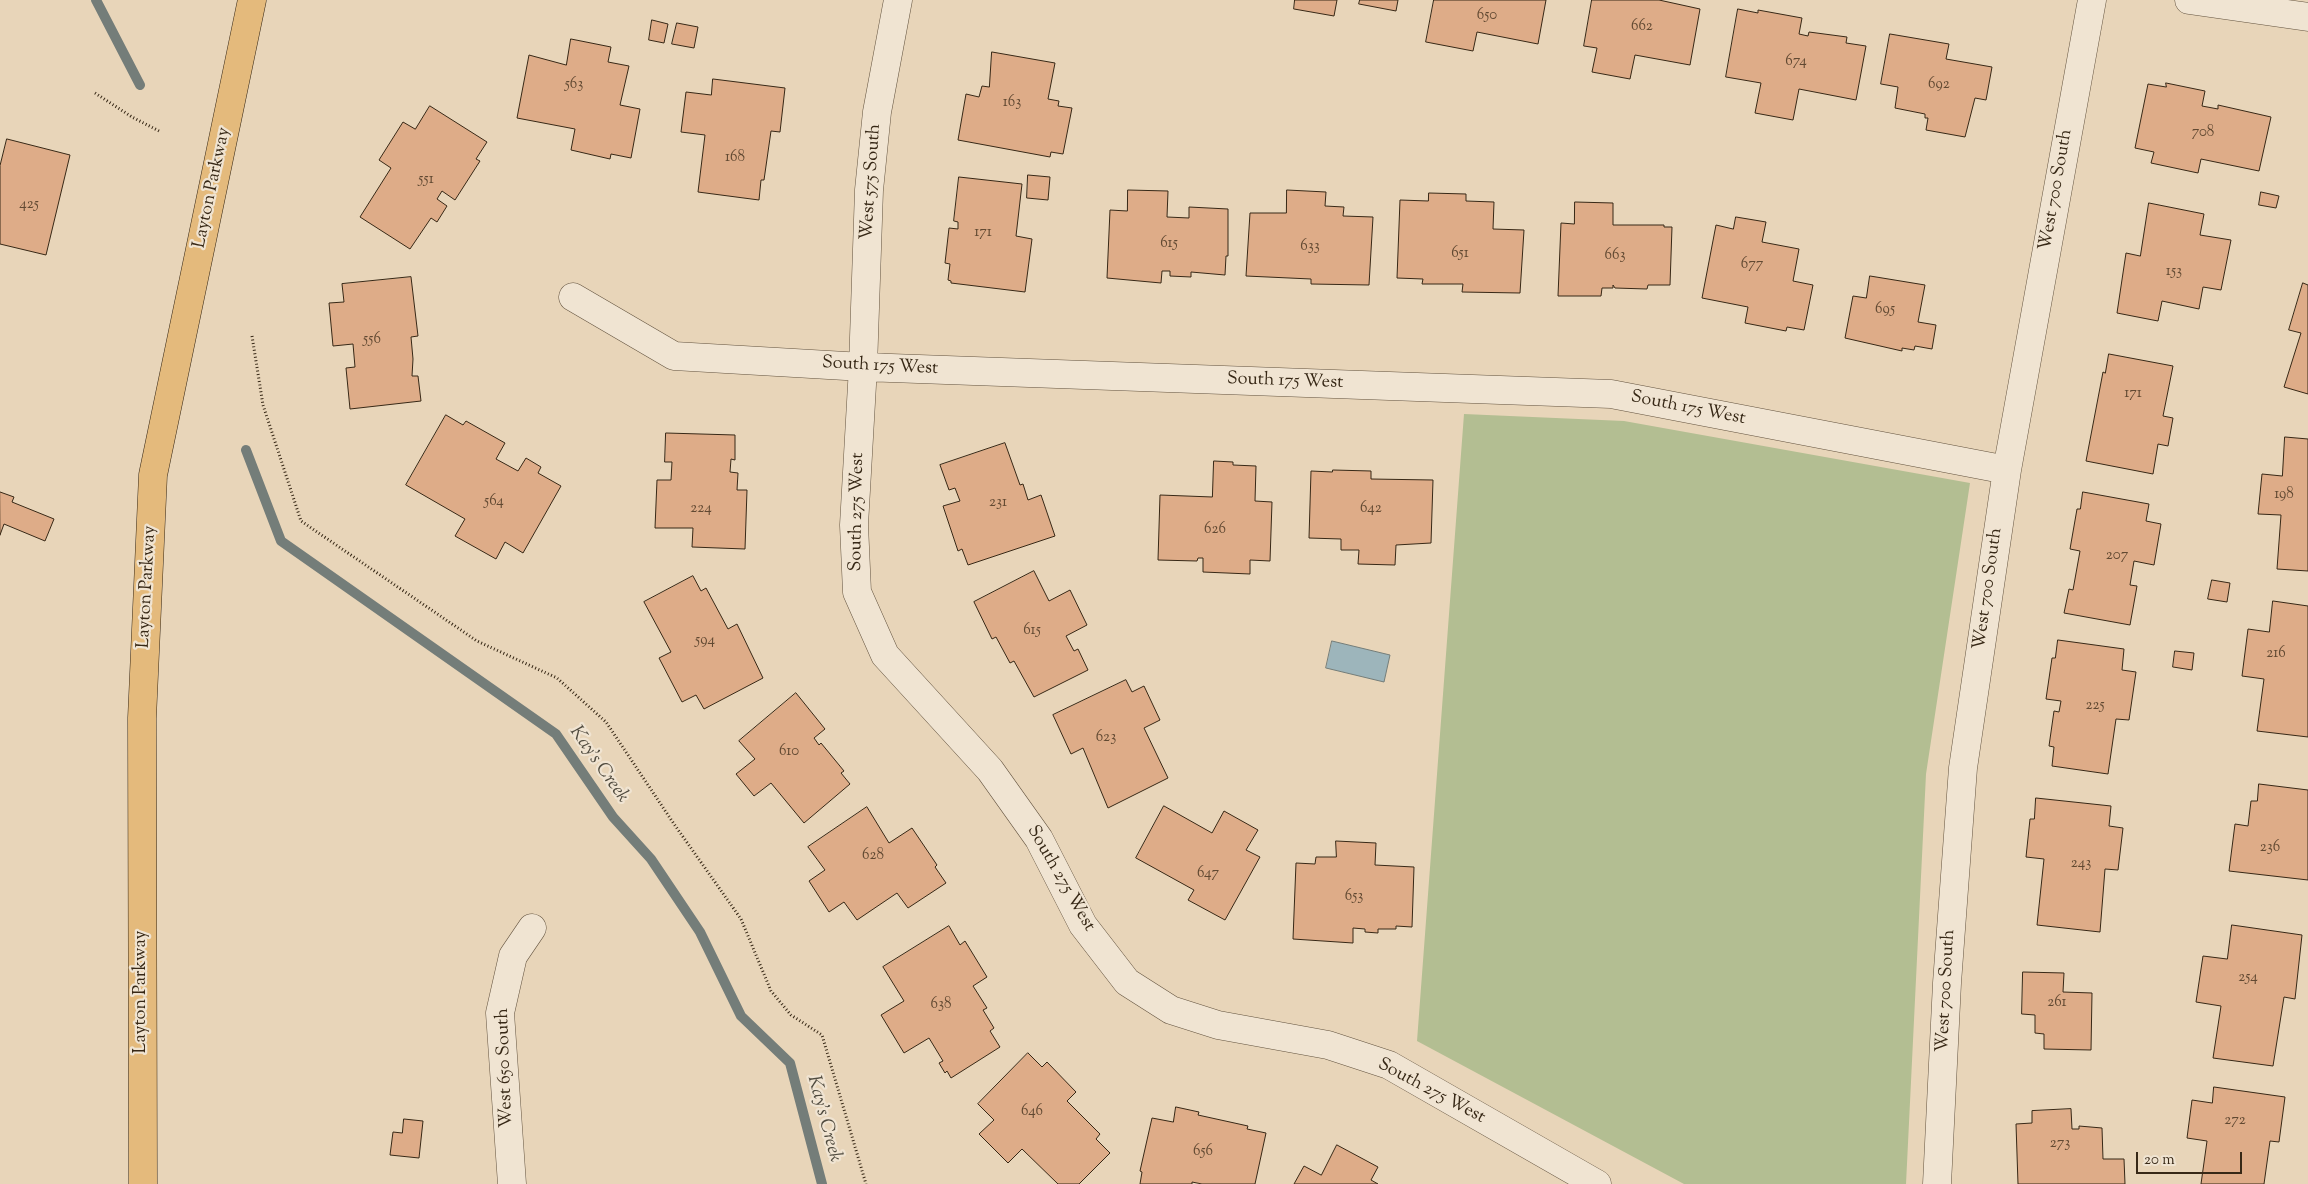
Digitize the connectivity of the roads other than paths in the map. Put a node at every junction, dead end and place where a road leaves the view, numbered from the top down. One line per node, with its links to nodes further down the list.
1 (252, 0): 10 (main road, Layton Parkway)
2 (898, 0): 7 (street, West 575 South)
3 (2092, 0): 8 (street, West 700 South)
4 (2189, 0): 5 (street)
5 (2308, 18)
6 (573, 296): 7 (street, South 175 West)
7 (863, 367): 8 (street, South 175 West); 12 (street, South 275 West)
8 (2007, 470): 13 (street, West 700 South)
9 (532, 928): 11 (street, West 650 South)
10 (143, 1184)
11 (512, 1184)
12 (1597, 1184)
13 (1937, 1184)

